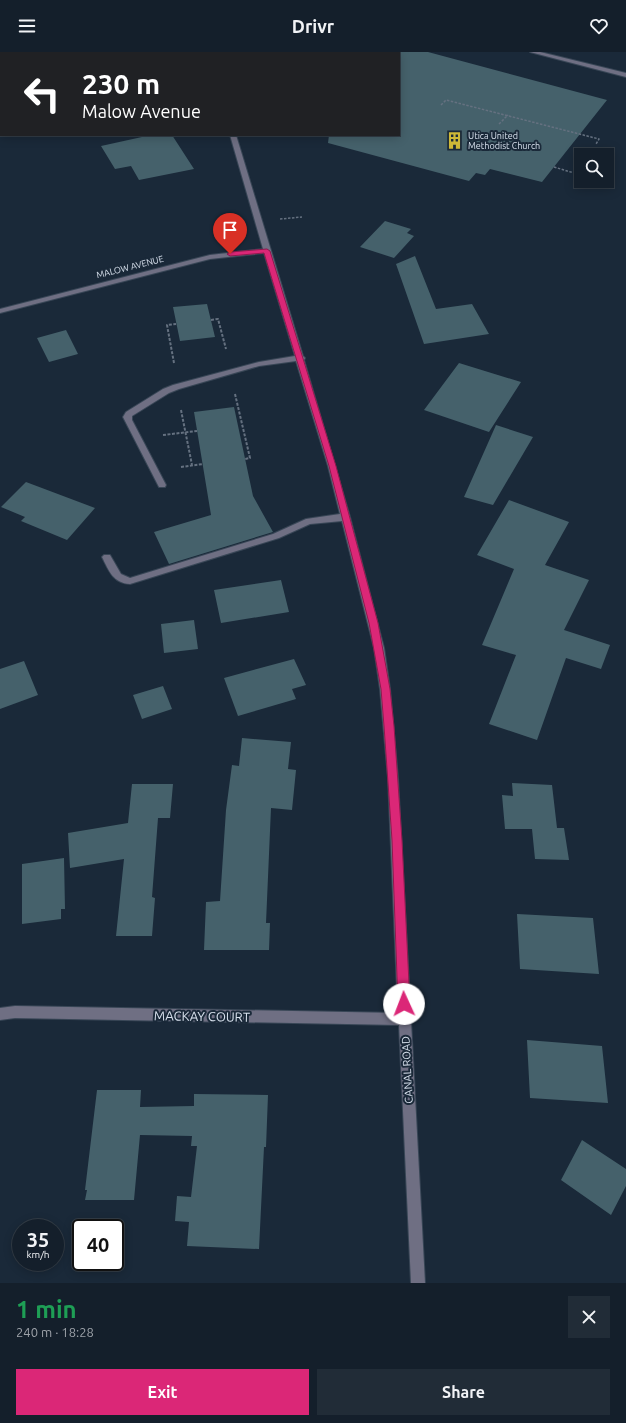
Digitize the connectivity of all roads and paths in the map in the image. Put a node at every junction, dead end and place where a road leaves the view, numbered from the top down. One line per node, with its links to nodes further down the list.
1 (533, 52): 2 (street)
2 (626, 75)
3 (441, 105): 4 (path)
4 (508, 115): 5 (path); 7 (path)
5 (499, 124)
6 (233, 136): 12 (street, CANAL ROAD)
7 (596, 144)
8 (554, 167): 9 (path)
9 (574, 173)
10 (302, 217): 11 (path)
11 (280, 219)
12 (267, 251): 13 (street, MALOW AVENUE); 17 (street, CANAL ROAD)
13 (0, 311)
14 (211, 320): 16 (path)
15 (176, 324): 18 (path)
16 (226, 349)
17 (301, 358): 30 (street); 31 (street, CANAL ROAD)
18 (174, 363)
19 (235, 394): 22 (path)
20 (182, 410): 24 (path)
21 (238, 426): 22 (path)
22 (242, 426): 26 (path)
23 (197, 431): 24 (path)
24 (186, 432): 25 (path); 28 (path)
25 (163, 435)
26 (245, 459)
27 (203, 464): 28 (path)
28 (192, 465): 29 (path)
29 (180, 467)
30 (162, 485)
31 (346, 517): 32 (street); 34 (street, CANAL ROAD)
32 (107, 557)
33 (0, 1014): 34 (street, MACKAY COURT)
34 (405, 1019): 35 (street, CANAL ROAD)
35 (418, 1283)

